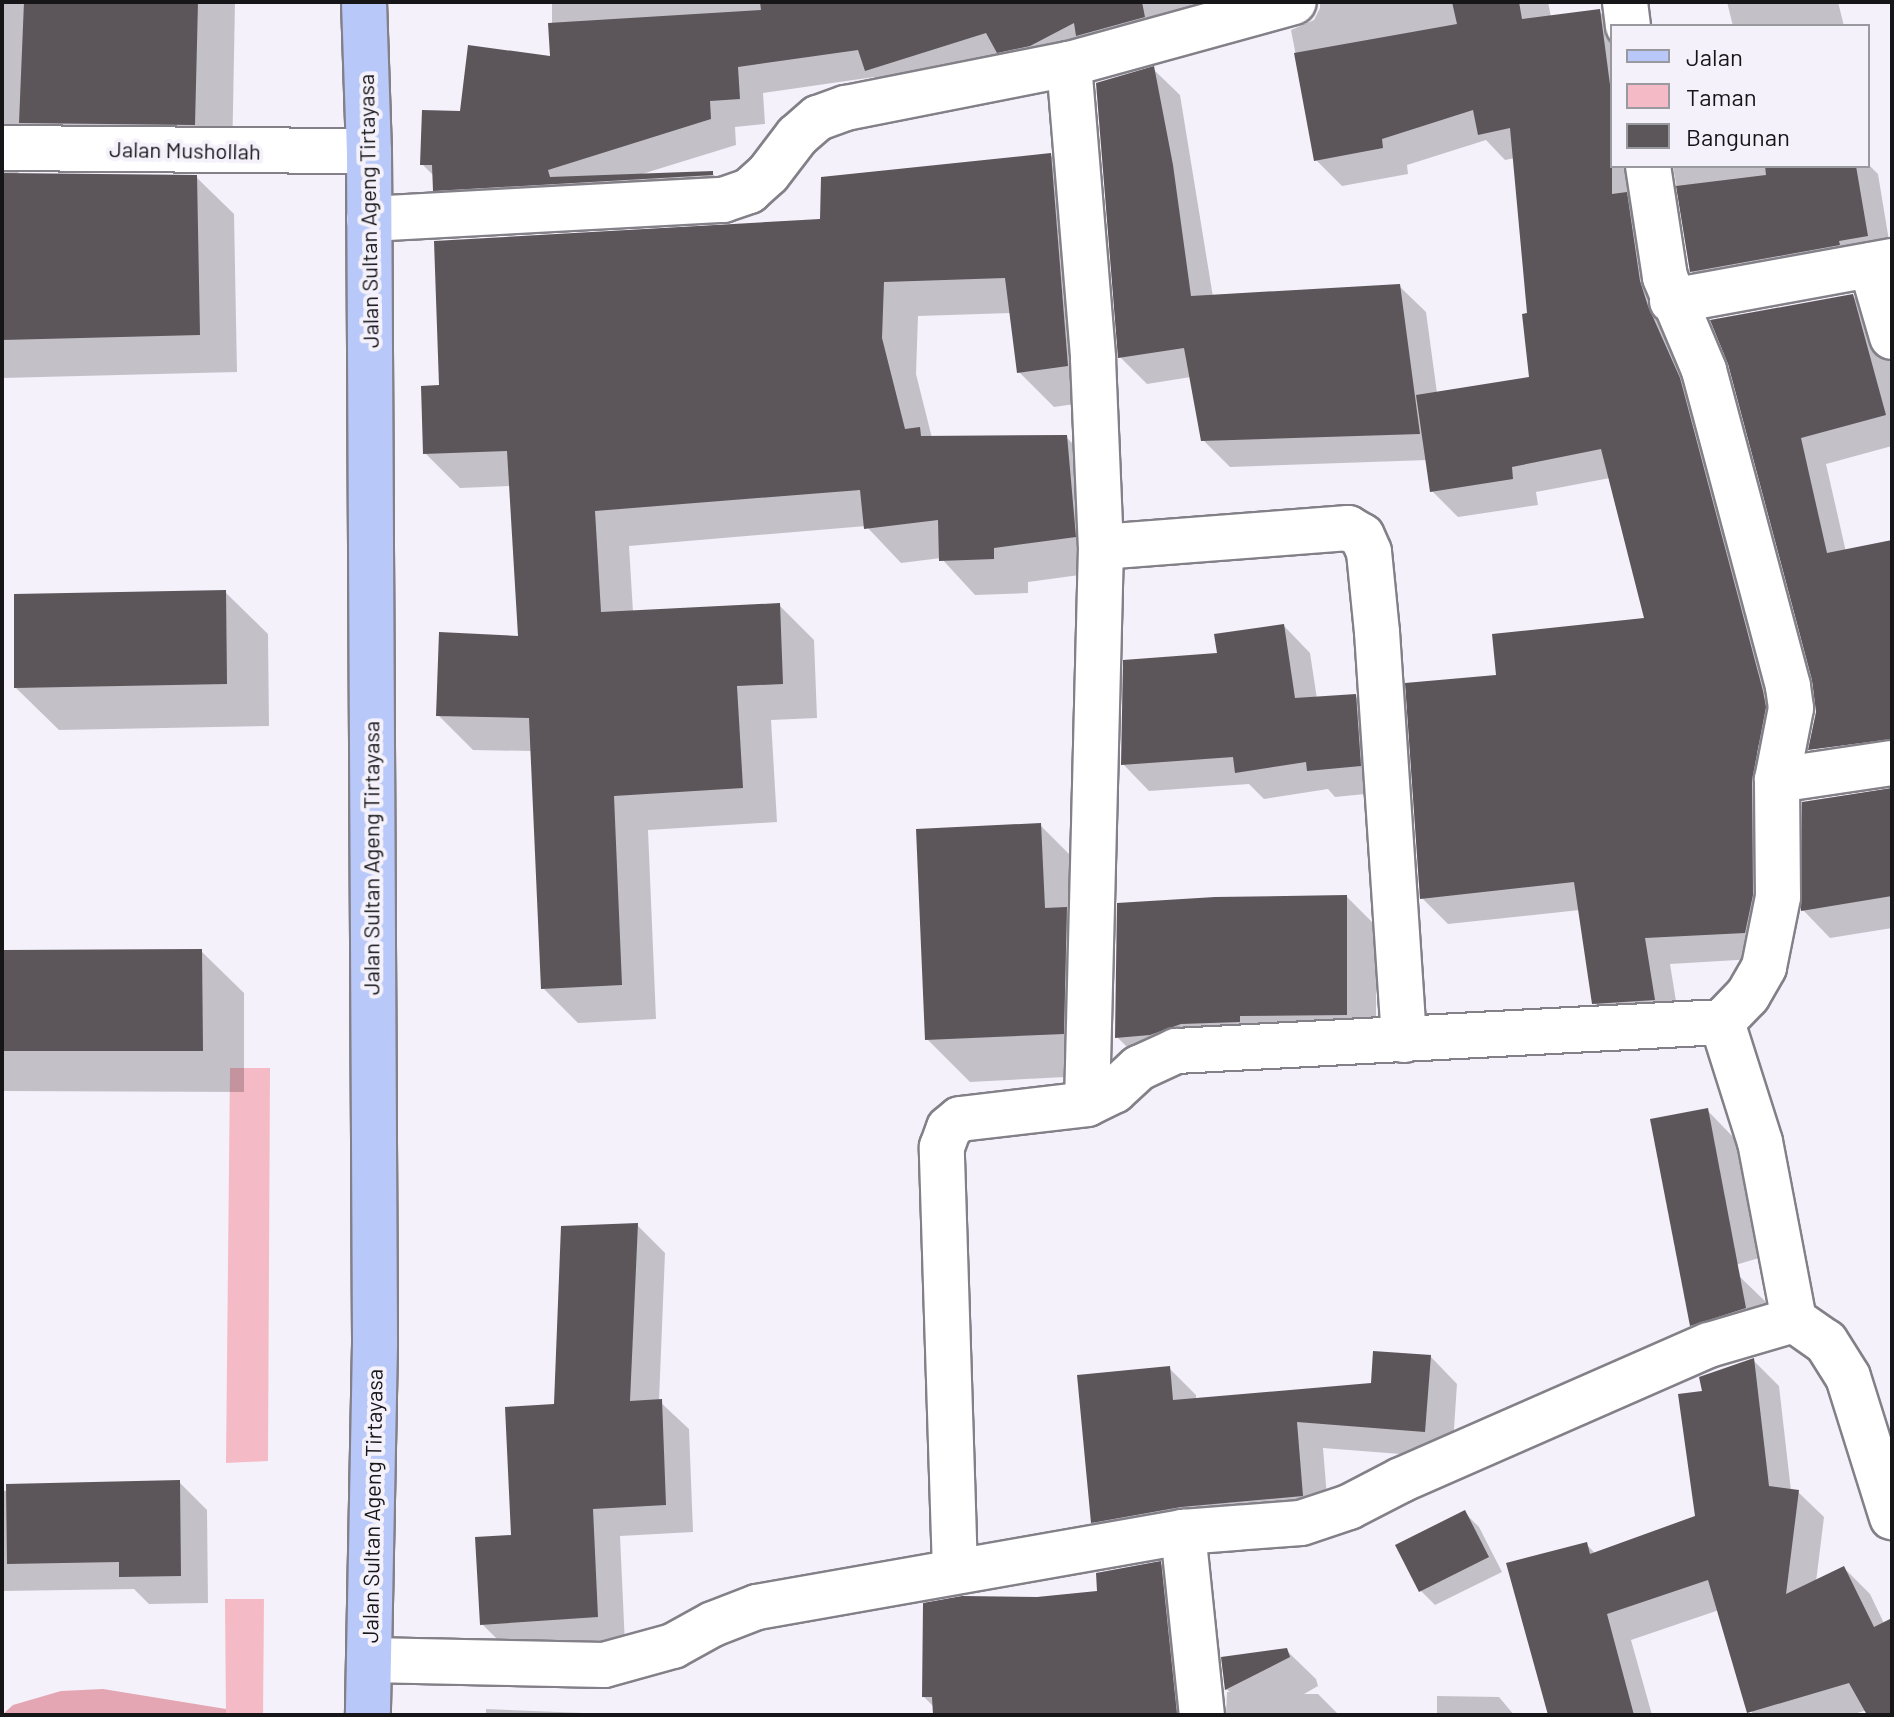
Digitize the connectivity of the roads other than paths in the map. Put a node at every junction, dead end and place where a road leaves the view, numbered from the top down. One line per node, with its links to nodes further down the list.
1 (364, 2): 7 (main road, Jalan Sultan Ageng Tirtayasa)
2 (1294, 2): 5 (street)
3 (1625, 2): 4 (street)
4 (1628, 24)
5 (1069, 64): 9 (street); 13 (street)
6 (2, 148): 7 (street, Jalan Mushollah)
7 (369, 151): 9 (main road, Jalan Sultan Ageng Tirtayasa)
8 (1648, 168): 11 (street)
9 (369, 219): 23 (main road, Jalan Sultan Ageng Tirtayasa)
10 (1882, 263): 11 (street); 12 (street)
11 (1672, 301): 15 (street)
12 (1892, 337)
13 (1101, 547): 17 (street); 18 (street)
14 (1892, 763): 15 (street)
15 (1777, 780): 16 (street)
16 (1722, 1022): 17 (street); 19 (street)
17 (1404, 1040): 18 (street)
18 (1087, 1104): 22 (street)
19 (1794, 1320): 20 (street); 21 (street)
20 (1892, 1517)
21 (1183, 1532): 22 (street); 25 (street)
22 (955, 1571): 23 (street)
23 (369, 1660): 24 (main road, Jalan Sultan Ageng Tirtayasa)
24 (368, 1715)
25 (1202, 1715)

